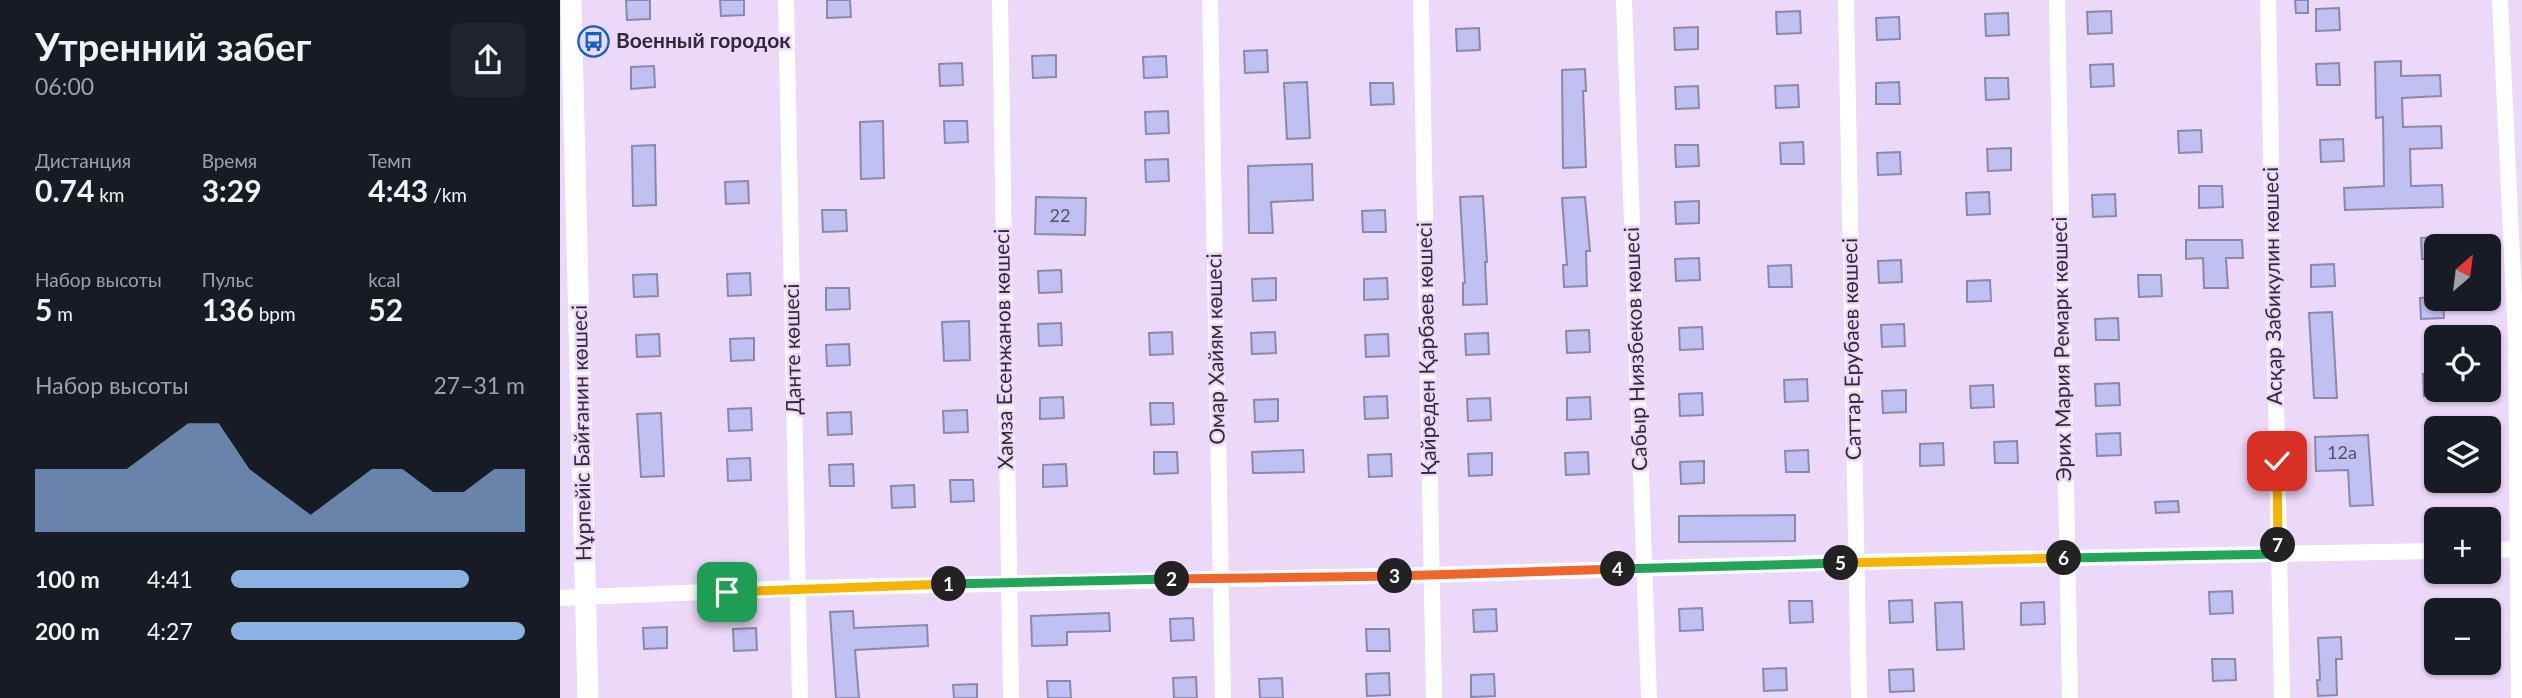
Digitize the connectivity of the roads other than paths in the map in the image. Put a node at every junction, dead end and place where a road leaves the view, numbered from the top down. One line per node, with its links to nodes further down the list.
1 (571, 0): 25 (street, Нұрпейіс Байғанин көшесі)
2 (786, 0): 23 (street, Данте көшесі)
3 (1000, 0): 22 (street, Хамза Есенжанов көшесі)
4 (1210, 0): 21 (street, Омар Хайям көшесі)
5 (1422, 0): 20 (street, Қайреден Қарбаев көшесі)
6 (1624, 0): 19 (street, Сабыр Ниязбеков көшесі)
7 (1846, 0): 18 (street, Саттар Ерубаев көшесі)
8 (2057, 0): 17 (street, Эрих Мария Ремарк көшесі)
9 (2267, 0): 16 (street, Асқар Забикулин көшесі)
10 (2500, 0): 11 (street)
11 (2514, 121): 12 (street)
12 (2519, 340): 13 (street)
13 (2519, 549): 14 (street); 35 (street)
14 (2501, 550)
15 (2424, 551): 16 (street)
16 (2278, 554): 17 (street); 34 (street, Асқар Забикулин көшесі)
17 (2066, 558): 18 (street); 33 (street, Эрих Мария Ремарк көшесі)
18 (1855, 562): 19 (street); 32 (street, Саттар Ерубаев көшесі)
19 (1644, 568): 20 (street); 31 (street, Сабыр Ниязбеков көшесі)
20 (1430, 575): 21 (street); 30 (street, Қайреден Қарбаев көшесі)
21 (1220, 578): 22 (street); 29 (street, Омар Хайям көшесі)
22 (1008, 583): 23 (street); 28 (street, Хамза Есенжанов көшесі)
23 (797, 588): 25 (street); 27 (street, Данте көшесі)
24 (560, 598): 25 (street)
25 (586, 598): 26 (street, Нұрпейіс Байғанин көшесі)
26 (588, 698)
27 (800, 698)
28 (1011, 698)
29 (1223, 698)
30 (1434, 698)
31 (1649, 698)
32 (1859, 698)
33 (2070, 698)
34 (2282, 698)
35 (2519, 698)

